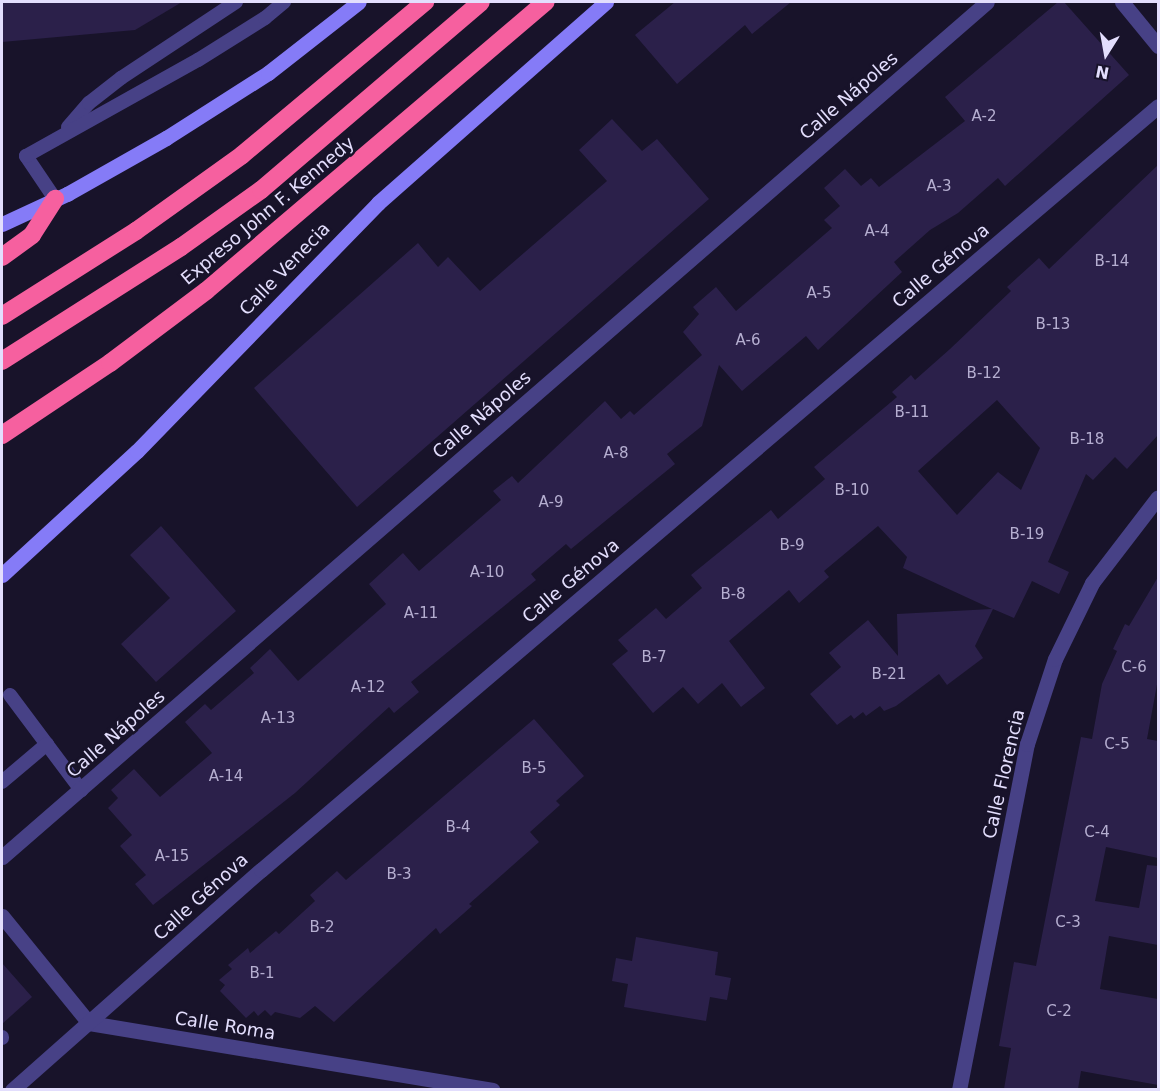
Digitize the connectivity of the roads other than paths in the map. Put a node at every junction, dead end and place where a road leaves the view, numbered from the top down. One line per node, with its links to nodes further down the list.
1 (236, 2): 12 (lane)
2 (284, 2): 12 (lane)
3 (358, 2): 13 (street)
4 (425, 2): 16 (highway)
5 (481, 2): 17 (highway, Expreso John F. Kennedy)
6 (546, 2): 18 (highway, Expreso John F. Kennedy)
7 (606, 2): 20 (street, Calle Venecia)
8 (987, 2): 24 (street, Calle Nápoles)
9 (1122, 2): 10 (street)
10 (1158, 46)
11 (1158, 106): 27 (street, Calle Génova)
12 (64, 132): 13 (lane)
13 (55, 199): 14 (street); 15 (highway)
14 (2, 224)
15 (2, 256)
16 (2, 316)
17 (2, 361)
18 (2, 435)
19 (1158, 496): 30 (street, Calle Florencia)
20 (2, 575)
21 (10, 696): 22 (lane)
22 (47, 744): 23 (lane); 24 (lane)
23 (2, 782)
24 (81, 790): 25 (street, Calle Nápoles)
25 (2, 857)
26 (2, 916): 27 (street)
27 (89, 1023): 28 (street, Calle Génova); 29 (street, Calle Roma)
28 (12, 1089)
29 (492, 1089)
30 (959, 1089)

